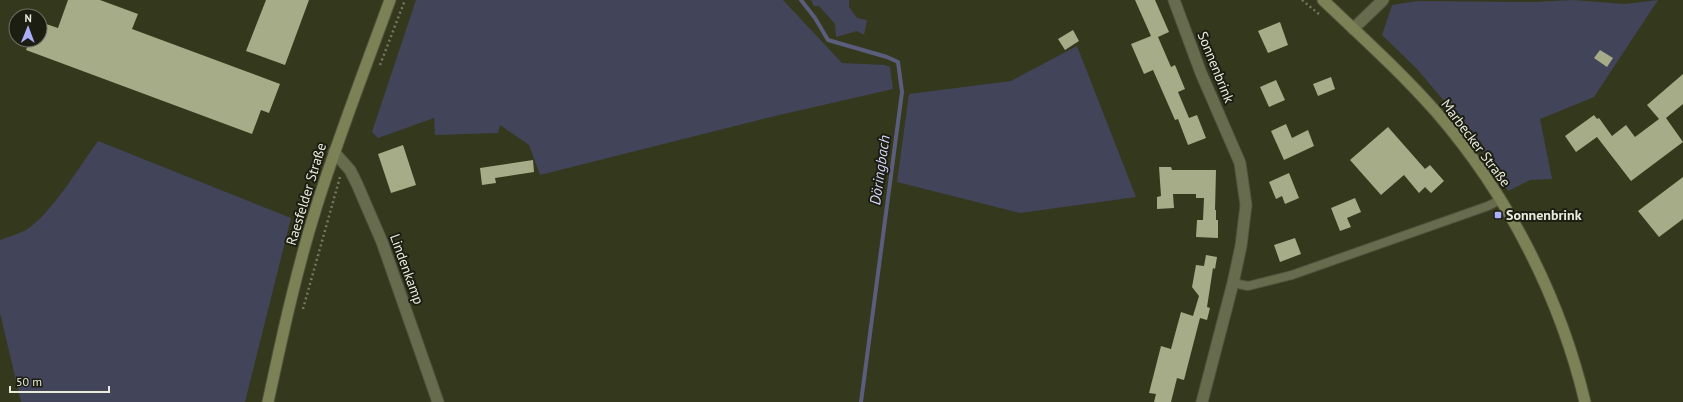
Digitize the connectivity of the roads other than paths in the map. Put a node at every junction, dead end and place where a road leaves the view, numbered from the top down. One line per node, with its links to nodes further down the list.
1 (390, 0): 6 (main road, Raesfelder Straße)
2 (1174, 0): 8 (street, Sonnenbrink)
3 (1323, 0): 5 (main road, Marbecker Straße)
4 (1383, 0): 5 (street)
5 (1353, 29): 7 (main road, Marbecker Straße)
6 (334, 152): 9 (main road, Raesfelder Straße); 10 (street, Lindenkamp)
7 (1500, 200): 8 (lane); 12 (main road, Marbecker Straße)
8 (1233, 283): 11 (street, Sonnenbrink)
9 (268, 402)
10 (438, 402)
11 (1202, 402)
12 (1585, 402)

